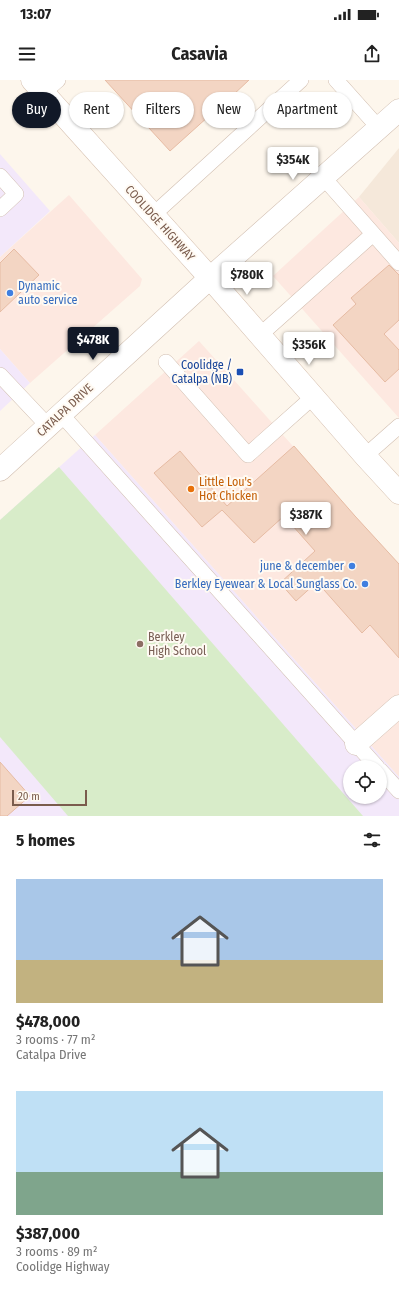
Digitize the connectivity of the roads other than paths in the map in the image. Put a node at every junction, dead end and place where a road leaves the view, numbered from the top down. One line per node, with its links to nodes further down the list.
1 (300, 80): 9 (lane)
2 (336, 80): 5 (lane)
3 (44, 84): 9 (street, COOLIDGE HIGHWAY)
4 (399, 110): 5 (street, CATALPA DRIVE)
5 (378, 127): 7 (street, CATALPA DRIVE)
6 (0, 176): 8 (lane)
7 (323, 177): 10 (lane); 12 (street, CATALPA DRIVE)
8 (0, 209)
9 (153, 215): 12 (street, COOLIDGE HIGHWAY)
10 (373, 234): 11 (lane); 13 (lane)
11 (399, 263)
12 (210, 278): 13 (street, COOLIDGE HIGHWAY); 17 (street, CATALPA DRIVE)
13 (260, 335): 16 (street, COOLIDGE HIGHWAY)
14 (166, 362): 16 (lane)
15 (0, 375): 17 (lane)
16 (313, 397): 19 (street, COOLIDGE HIGHWAY)
17 (54, 420): 20 (street, CATALPA DRIVE); 23 (lane)
18 (399, 426): 19 (lane)
19 (365, 456): 21 (street, COOLIDGE HIGHWAY)
20 (0, 470)
21 (399, 492)
22 (399, 706): 23 (street)
23 (356, 744): 24 (lane)
24 (371, 760)
25 (387, 778): 26 (lane)
26 (399, 791)

